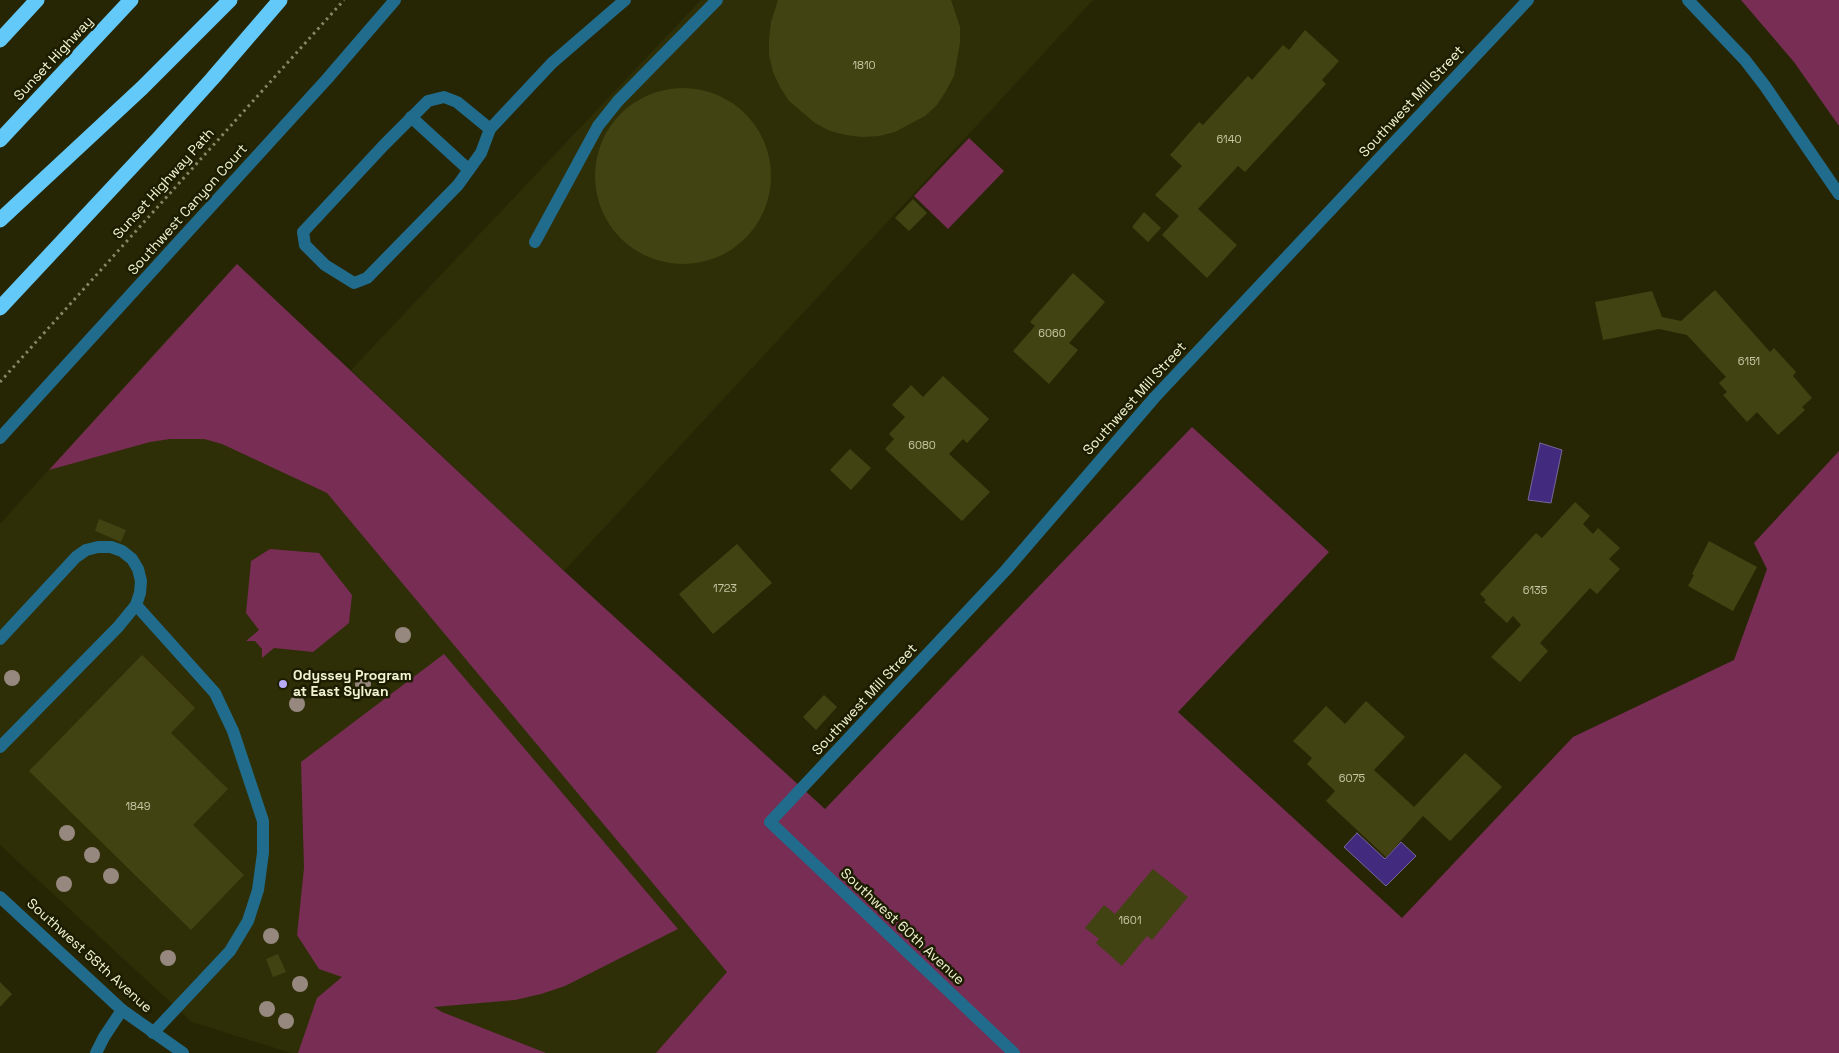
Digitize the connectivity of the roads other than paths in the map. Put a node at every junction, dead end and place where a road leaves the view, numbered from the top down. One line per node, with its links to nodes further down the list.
1 (37, 0): 10 (highway)
2 (130, 0): 13 (highway, Sunset Highway)
3 (230, 0): 16 (highway)
4 (280, 0): 18 (highway)
5 (396, 0): 19 (street, Southwest Canyon Court)
6 (625, 0): 12 (street)
7 (717, 0): 17 (street)
8 (1528, 0): 23 (street, Southwest Mill Street)
9 (1688, 0): 15 (street)
10 (0, 40)
11 (411, 117): 12 (street); 14 (street); 14 (street)
12 (490, 130): 14 (street)
13 (0, 140)
14 (469, 170)
15 (1839, 194)
16 (0, 220)
17 (535, 242)
18 (0, 308)
19 (0, 438)
20 (136, 605): 21 (street); 22 (street); 26 (street)
21 (0, 639)
22 (0, 747)
23 (770, 822): 29 (street, Southwest 60th Avenue)
24 (0, 897): 25 (street, Southwest 58th Avenue)
25 (122, 1010): 26 (street, Southwest 58th Avenue); 27 (street)
26 (153, 1032): 28 (street, Southwest 58th Avenue)
27 (96, 1053)
28 (183, 1053)
29 (1014, 1053)

